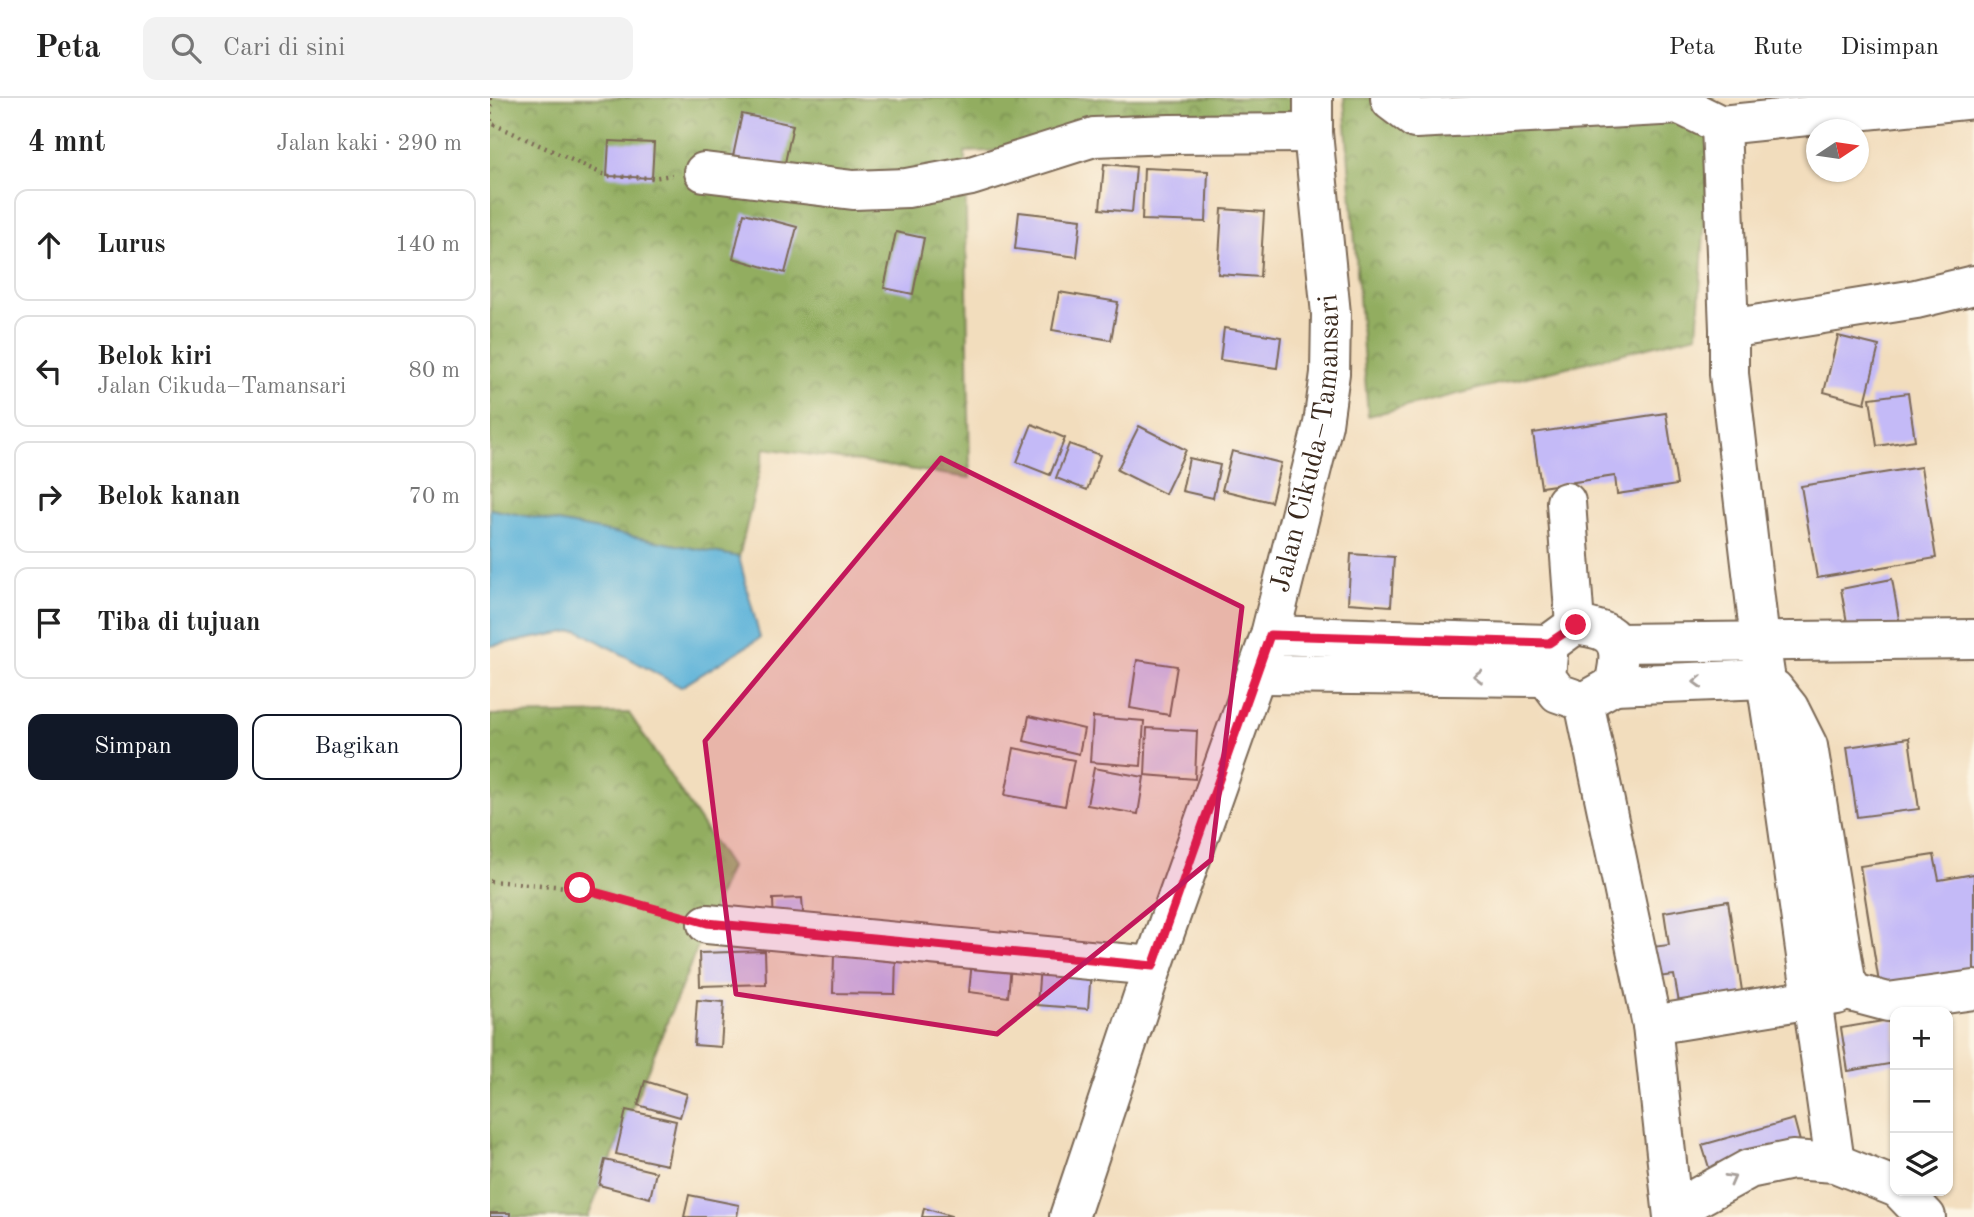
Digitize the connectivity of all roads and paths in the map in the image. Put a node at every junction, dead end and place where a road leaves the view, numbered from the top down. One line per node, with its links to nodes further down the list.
1 (490, 98): 7 (path)
2 (1390, 98): 6 (street)
3 (1974, 99): 4 (street)
4 (1930, 102): 6 (street)
5 (1313, 116): 7 (street); 11 (street, Jalan Cikuda–Tamansari)
6 (1721, 125): 9 (street)
7 (704, 172)
8 (1974, 285): 9 (street)
9 (1729, 329): 13 (street)
10 (1566, 502): 15 (street)
11 (1270, 635): 15 (street); 16 (street, Jalan Cikuda–Tamansari)
12 (1974, 639): 13 (street)
13 (1760, 641): 14 (street); 17 (street)
14 (1616, 643): 15 (street); 18 (street)
15 (1557, 648): 16 (street, one-way to 16); 18 (street)
16 (1257, 674): 22 (street, Jalan Cikuda–Tamansari)
17 (1766, 679): 18 (street, one-way to 18); 19 (street)
18 (1599, 693): 26 (street)
19 (1806, 834): 24 (street); 25 (street)
20 (490, 881): 21 (path)
21 (707, 923): 22 (street)
22 (1153, 966): 30 (street, Jalan Cikuda–Tamansari)
23 (1974, 990): 24 (street)
24 (1854, 993): 25 (street)
25 (1813, 998): 26 (street); 27 (street)
26 (1653, 1025): 31 (street)
27 (1835, 1163): 28 (street); 31 (street, one-way to 27)
28 (1890, 1185)
29 (1906, 1196): 32 (street)
30 (1069, 1217)
31 (1674, 1217)
32 (1926, 1217)

